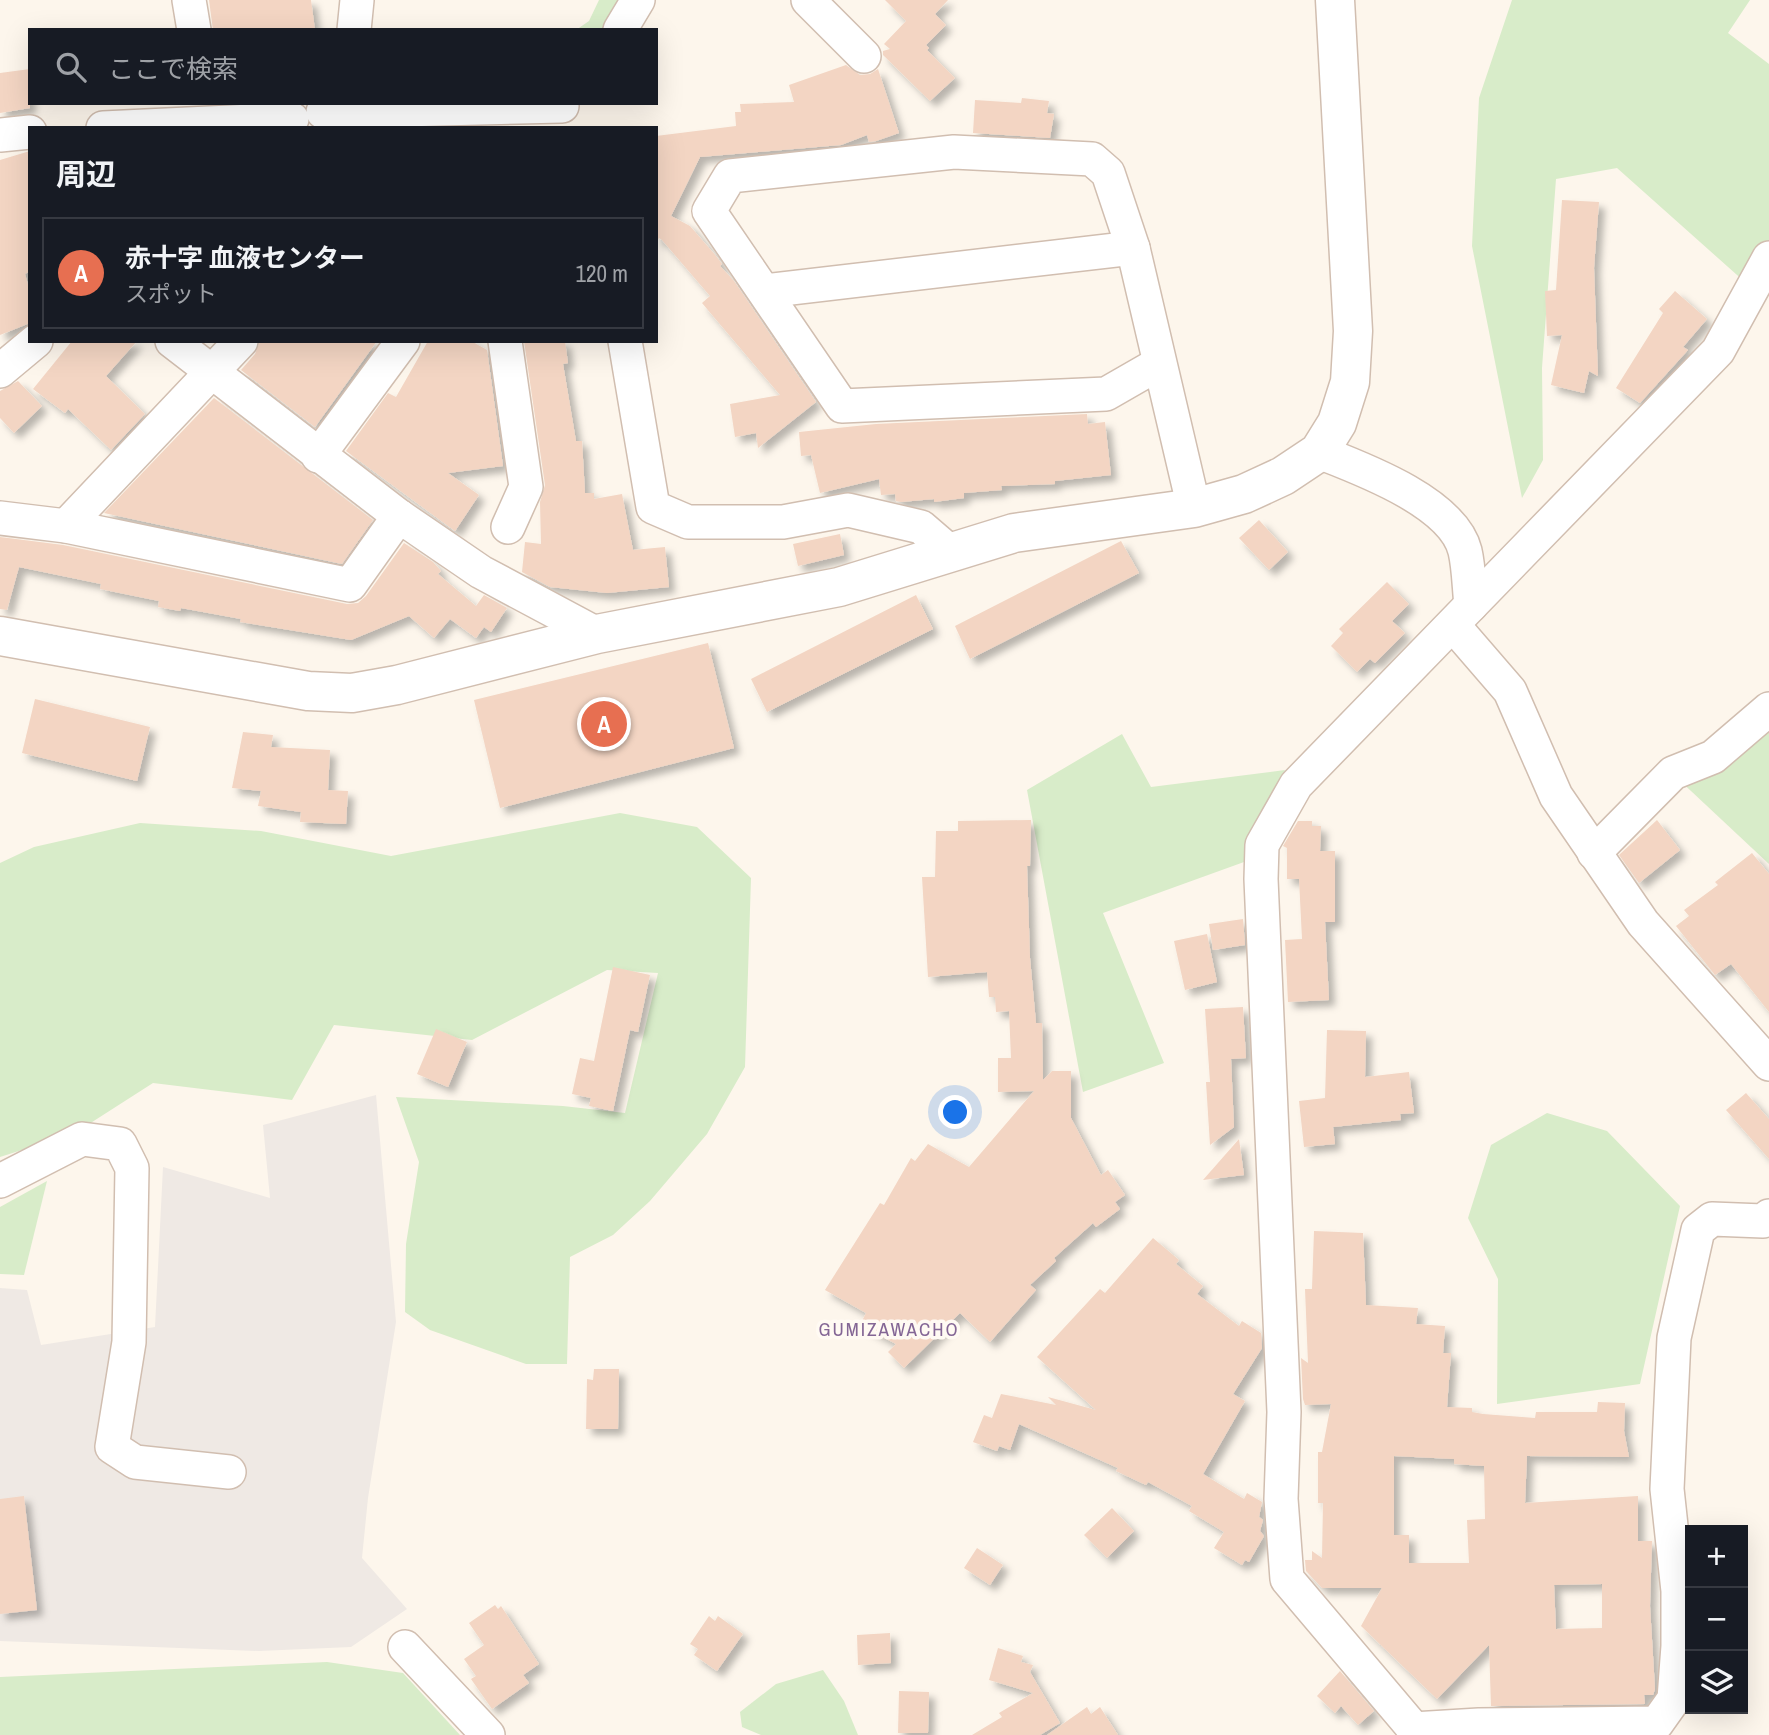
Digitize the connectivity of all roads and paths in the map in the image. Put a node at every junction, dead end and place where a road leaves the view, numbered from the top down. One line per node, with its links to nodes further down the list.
1 (189, 0): 6 (street)
2 (357, 0): 7 (street)
3 (638, 0): 8 (street)
4 (808, 0): 9 (street)
5 (1335, 0): 29 (street)
6 (194, 28)
7 (354, 28)
8 (621, 28)
9 (864, 56)
10 (209, 112): 12 (street); 14 (street)
11 (559, 112): 13 (street)
12 (306, 115): 13 (street)
13 (459, 119)
14 (116, 126)
15 (28, 132): 16 (street)
16 (0, 135)
17 (1133, 248): 19 (street); 19 (street); 26 (street)
18 (1769, 258): 37 (street)
19 (765, 291): 26 (street)
20 (34, 343): 27 (street)
21 (175, 343): 28 (street)
22 (238, 343): 28 (street)
23 (402, 343): 30 (street)
24 (505, 343): 35 (street)
25 (625, 343): 36 (street)
26 (1160, 363): 31 (street)
27 (0, 371)
28 (211, 371): 30 (street); 34 (street)
29 (1319, 452): 31 (street); 37 (street)
30 (318, 456): 32 (street)
31 (1195, 508): 36 (street)
32 (399, 516): 34 (street); 38 (street)
33 (0, 518): 34 (street)
34 (66, 526)
35 (508, 527)
36 (950, 552): 38 (street)
37 (1462, 615): 41 (street); 47 (street)
38 (597, 634): 39 (street)
39 (0, 636)
40 (1769, 709): 41 (street)
41 (1594, 853): 42 (street)
42 (1769, 1064)
43 (0, 1181): 45 (street)
44 (1769, 1216): 47 (street)
45 (229, 1472)
46 (405, 1647): 48 (street)
47 (1416, 1732)
48 (488, 1735)

